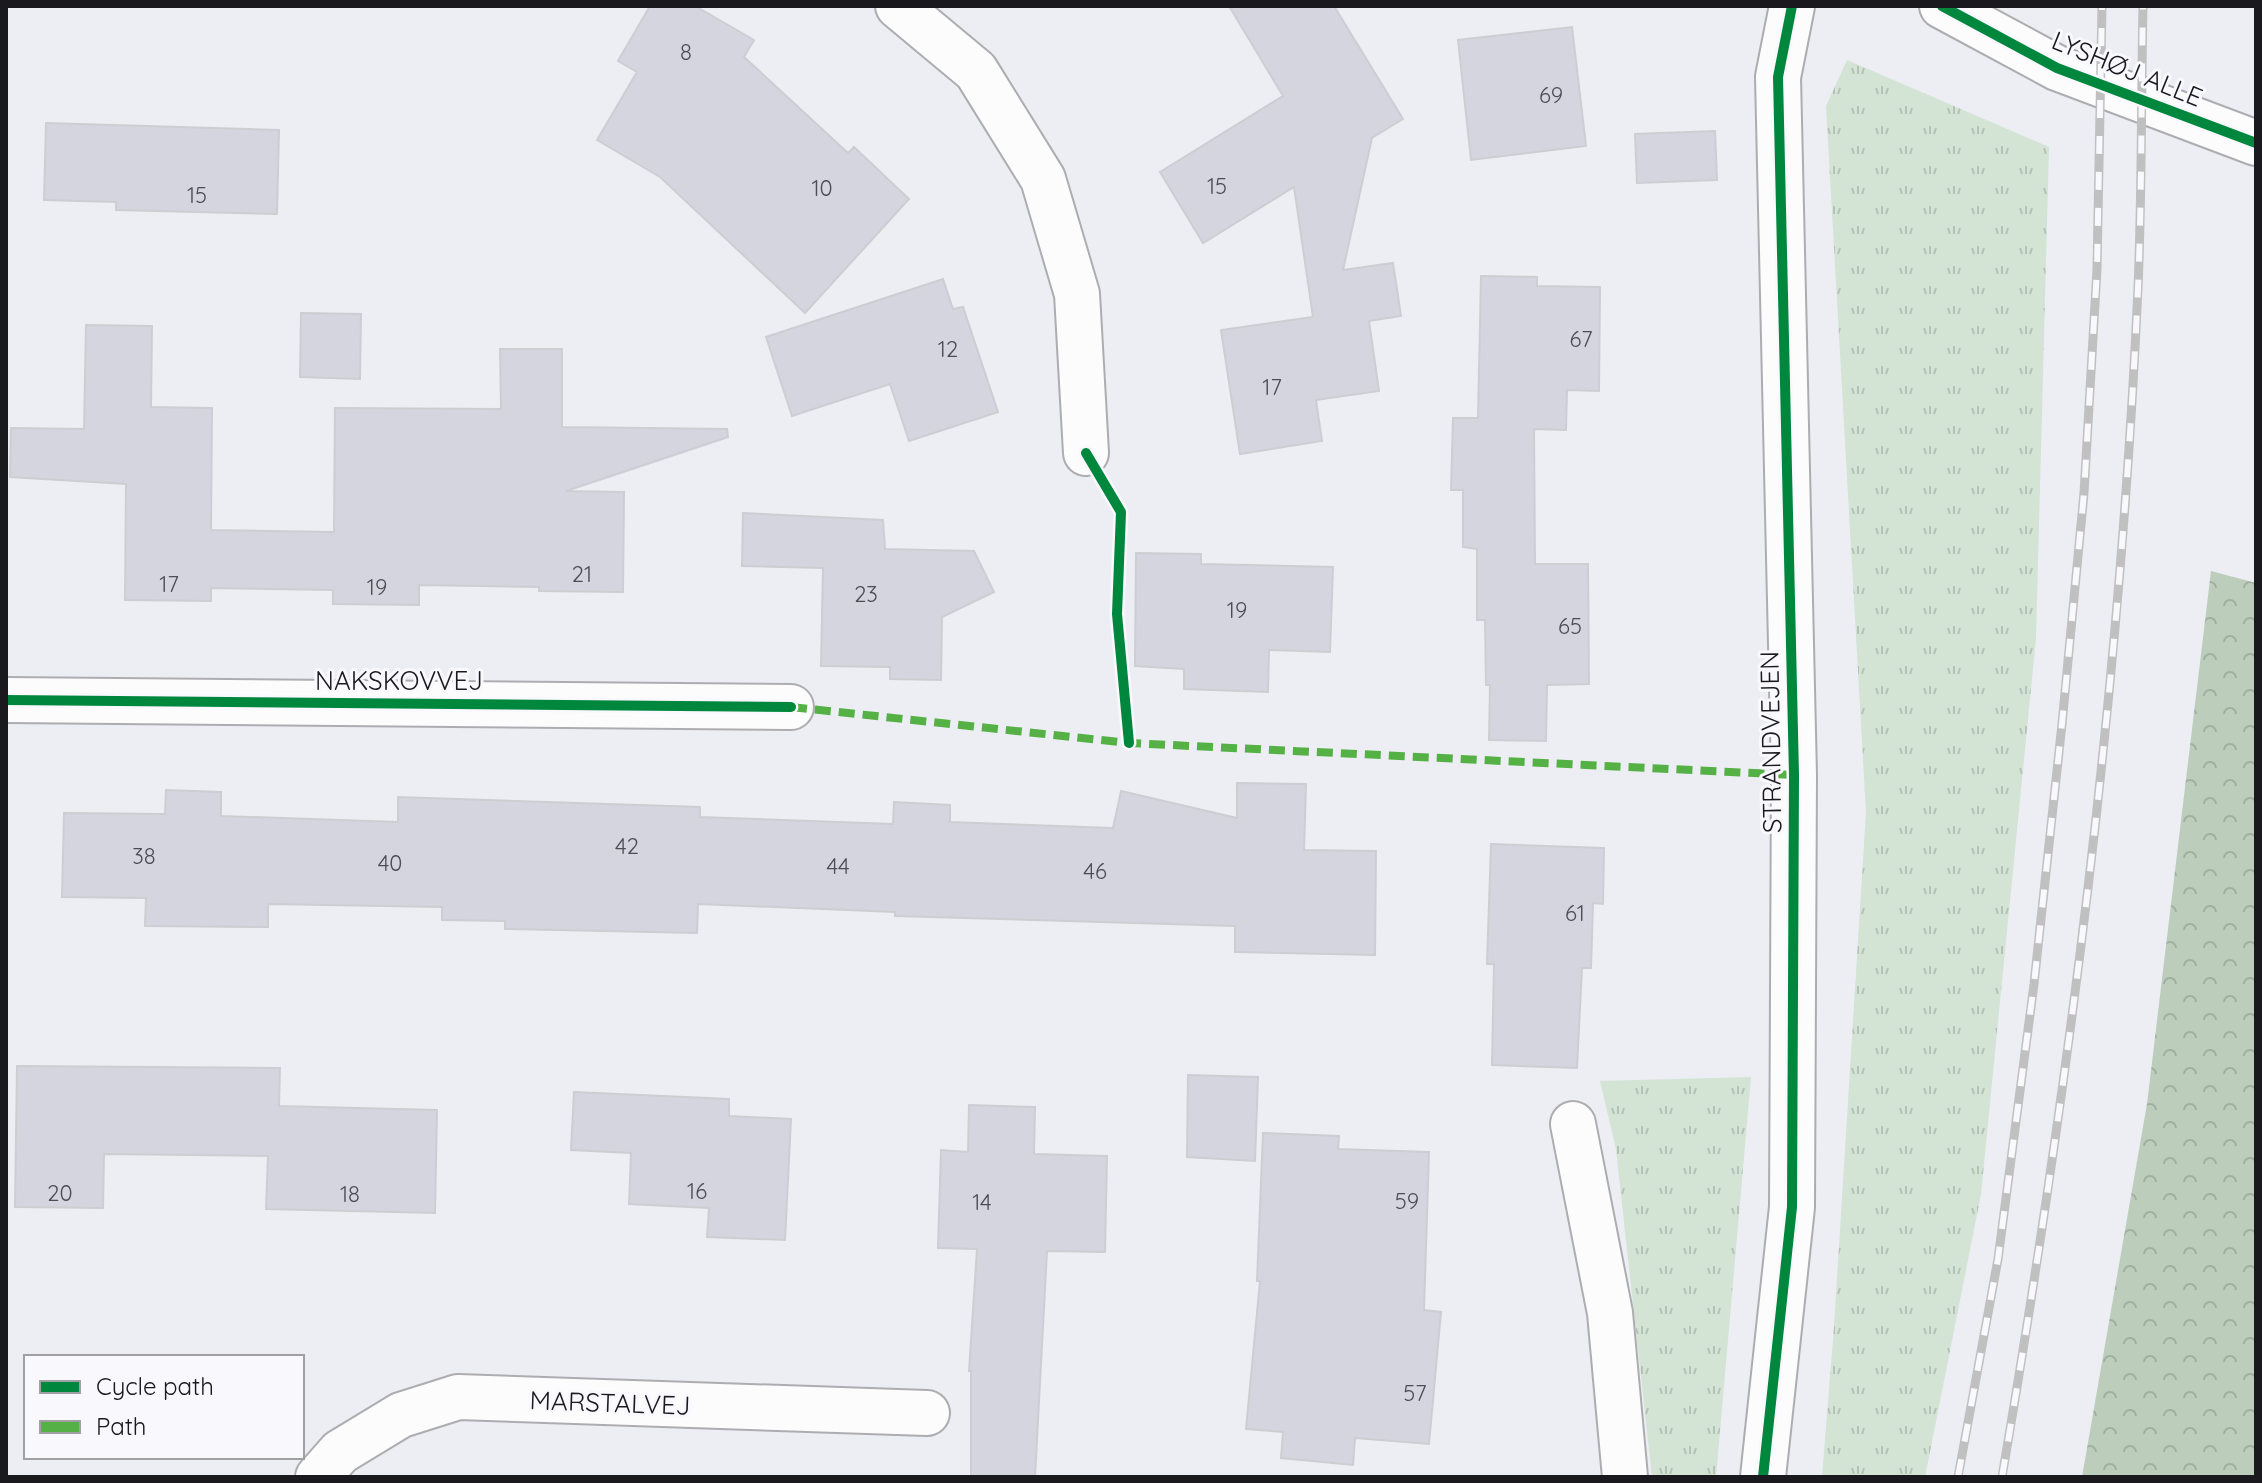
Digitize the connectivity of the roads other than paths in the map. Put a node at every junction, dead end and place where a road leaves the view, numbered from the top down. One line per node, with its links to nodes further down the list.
1 (898, 6): 5 (street)
2 (1792, 6): 12 (street, STRANDVEJEN)
3 (1942, 6): 4 (street, LYSHØJ ALLE)
4 (2256, 143)
5 (1086, 453)
6 (6, 700): 7 (street, NAKSKOVVEJ)
7 (791, 707)
8 (1573, 1124): 11 (street)
9 (927, 1413): 10 (street, MARSTALVEJ)
10 (318, 1477)
11 (1625, 1477)
12 (1763, 1477)

